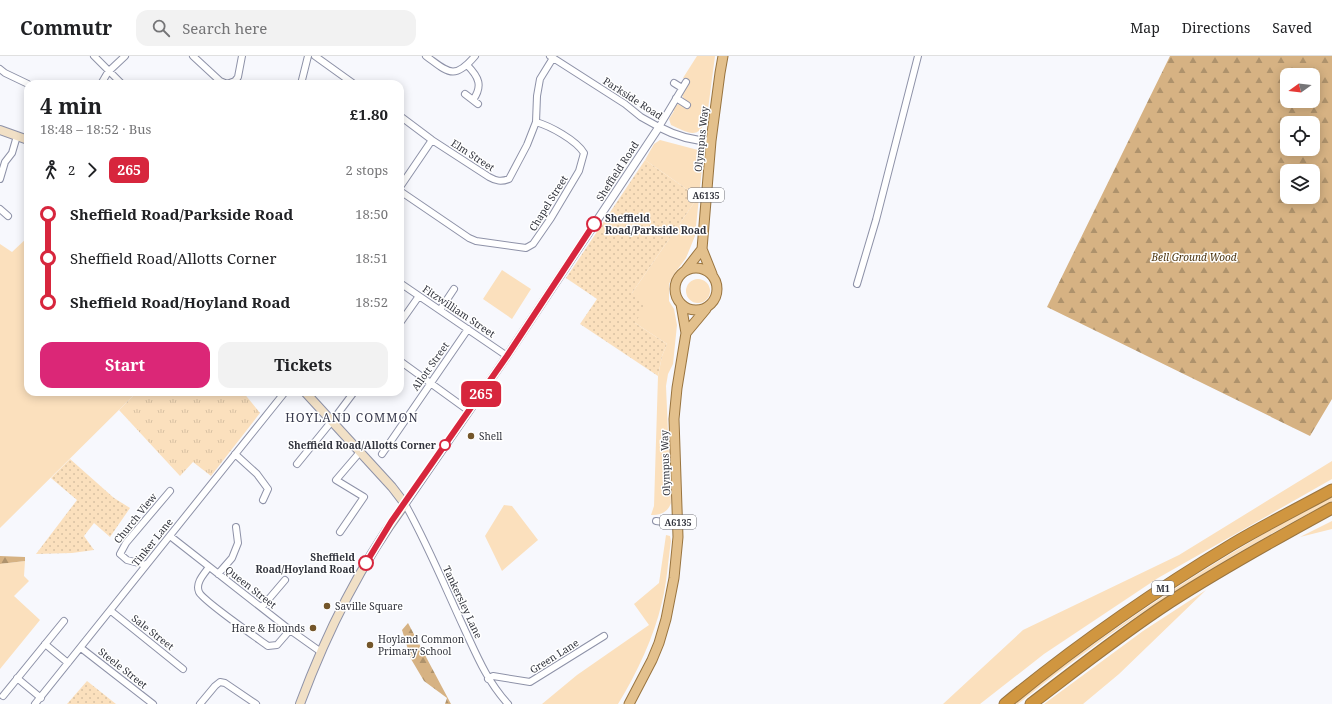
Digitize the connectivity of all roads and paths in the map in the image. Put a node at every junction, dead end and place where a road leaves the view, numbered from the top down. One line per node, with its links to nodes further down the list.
1 (94, 56): 14 (street)
2 (125, 56): 14 (street)
3 (193, 56): 17 (street)
4 (242, 56): 18 (street)
5 (308, 56): 19 (street)
6 (315, 56): 20 (street)
7 (426, 56): 12 (street)
8 (475, 56): 12 (street)
9 (723, 56): 33 (main road, Olympus Way / A6135)
10 (918, 56): 42 (street)
11 (552, 57): 27 (street, Elm Street); 28 (street, Parkside Road)
12 (467, 65): 23 (street)
13 (0, 69): 21 (street)
14 (108, 72): 15 (street); 16 (street)
15 (103, 80)
16 (117, 80)
17 (219, 80)
18 (236, 80)
19 (302, 80)
20 (348, 80)
21 (24, 82)
22 (674, 83): 24 (street, Sheffield Road)
23 (465, 94)
24 (676, 98): 25 (street); 28 (street, Sheffield Road)
25 (687, 105)
26 (404, 119): 32 (street, Elm Street)
27 (536, 122): 32 (street, Elm Street); 36 (street, Chapel Street)
28 (659, 126): 33 (street, Parkside Road); 52 (street, Sheffield Road)
29 (0, 130): 30 (main road)
30 (17, 136): 31 (main road); 34 (street)
31 (24, 139)
32 (432, 140): 35 (street)
33 (711, 141): 39 (main road, Olympus Way / A6135)
34 (0, 179)
35 (404, 181)
36 (404, 194)
37 (0, 209): 38 (street)
38 (8, 216)
39 (702, 249): 40 (main road, Olympus Way / A6135); 41 (main road, Olympus Way / A6135)
40 (685, 271): 41 (main road); 46 (main road, Olympus Way / A6135)
41 (712, 274): 47 (main road, Olympus Way / A6135)
42 (857, 284)
43 (404, 286): 45 (street, Fitzwilliam Street)
44 (454, 289): 48 (street)
45 (419, 296): 48 (street, Fitzwilliam Street); 49 (street)
46 (681, 304): 47 (main road); 51 (main road, Olympus Way / A6135)
47 (706, 309): 51 (main road, Olympus Way / A6135)
48 (440, 310): 50 (street, Fitzwilliam Street)
49 (404, 317)
50 (468, 329): 52 (street, Fitzwilliam Street); 54 (street, Allott Street)
51 (686, 333): 70 (main road, Olympus Way / A6135)
52 (507, 356): 58 (street, Sheffield Road)
53 (404, 364): 54 (street)
54 (430, 383): 58 (street); 62 (street, Allott Street)
55 (282, 396): 61 (street, Tinker Lane)
56 (309, 396): 59 (main road)
57 (351, 396): 59 (street)
58 (469, 411): 67 (street, Sheffield Road)
59 (332, 421): 60 (main road); 63 (street)
60 (360, 452): 67 (main road); 72 (street)
61 (235, 454): 66 (street); 73 (street, Tinker Lane)
62 (382, 454)
63 (297, 464)
64 (1332, 490): 99 (highway, M1)
65 (170, 491): 74 (street, Church View)
66 (263, 500)
67 (405, 504): 85 (main road, Sheffield Road); 89 (street, Tankersley Lane)
68 (1332, 508): 100 (highway, M1)
69 (656, 521): 70 (street)
70 (678, 524): 98 (main road, Olympus Way / A6135)
71 (236, 527): 76 (street)
72 (340, 532)
73 (170, 536): 74 (street, Tinker Lane); 75 (street, Queen Street)
74 (146, 565): 79 (street, Tinker Lane)
75 (209, 567): 76 (street, Queen Street); 81 (street)
76 (218, 574): 78 (street, Queen Street)
77 (285, 580): 78 (street)
78 (262, 607): 81 (street, Queen Street)
79 (110, 611): 84 (street, Tinker Lane); 87 (street, Sale Street)
80 (64, 621): 83 (street)
81 (290, 630): 85 (street, Queen Street)
82 (604, 636): 89 (street, Green Lane)
83 (45, 644): 86 (street); 88 (street)
84 (81, 648): 86 (street, Tinker Lane); 93 (street, Steele Street)
85 (321, 652): 96 (main road, Sheffield Road)
86 (68, 663): 91 (street, Tinker Lane)
87 (183, 669)
88 (18, 678): 90 (street); 91 (street)
89 (488, 679): 97 (street, Tankersley Lane)
90 (3, 696)
91 (41, 698): 92 (street, Tinker Lane)
92 (35, 704)
93 (153, 704)
94 (200, 704): 95 (street)
95 (256, 704)
96 (300, 704)
97 (508, 704)
98 (629, 704)
99 (1005, 704)
100 (1030, 704)

